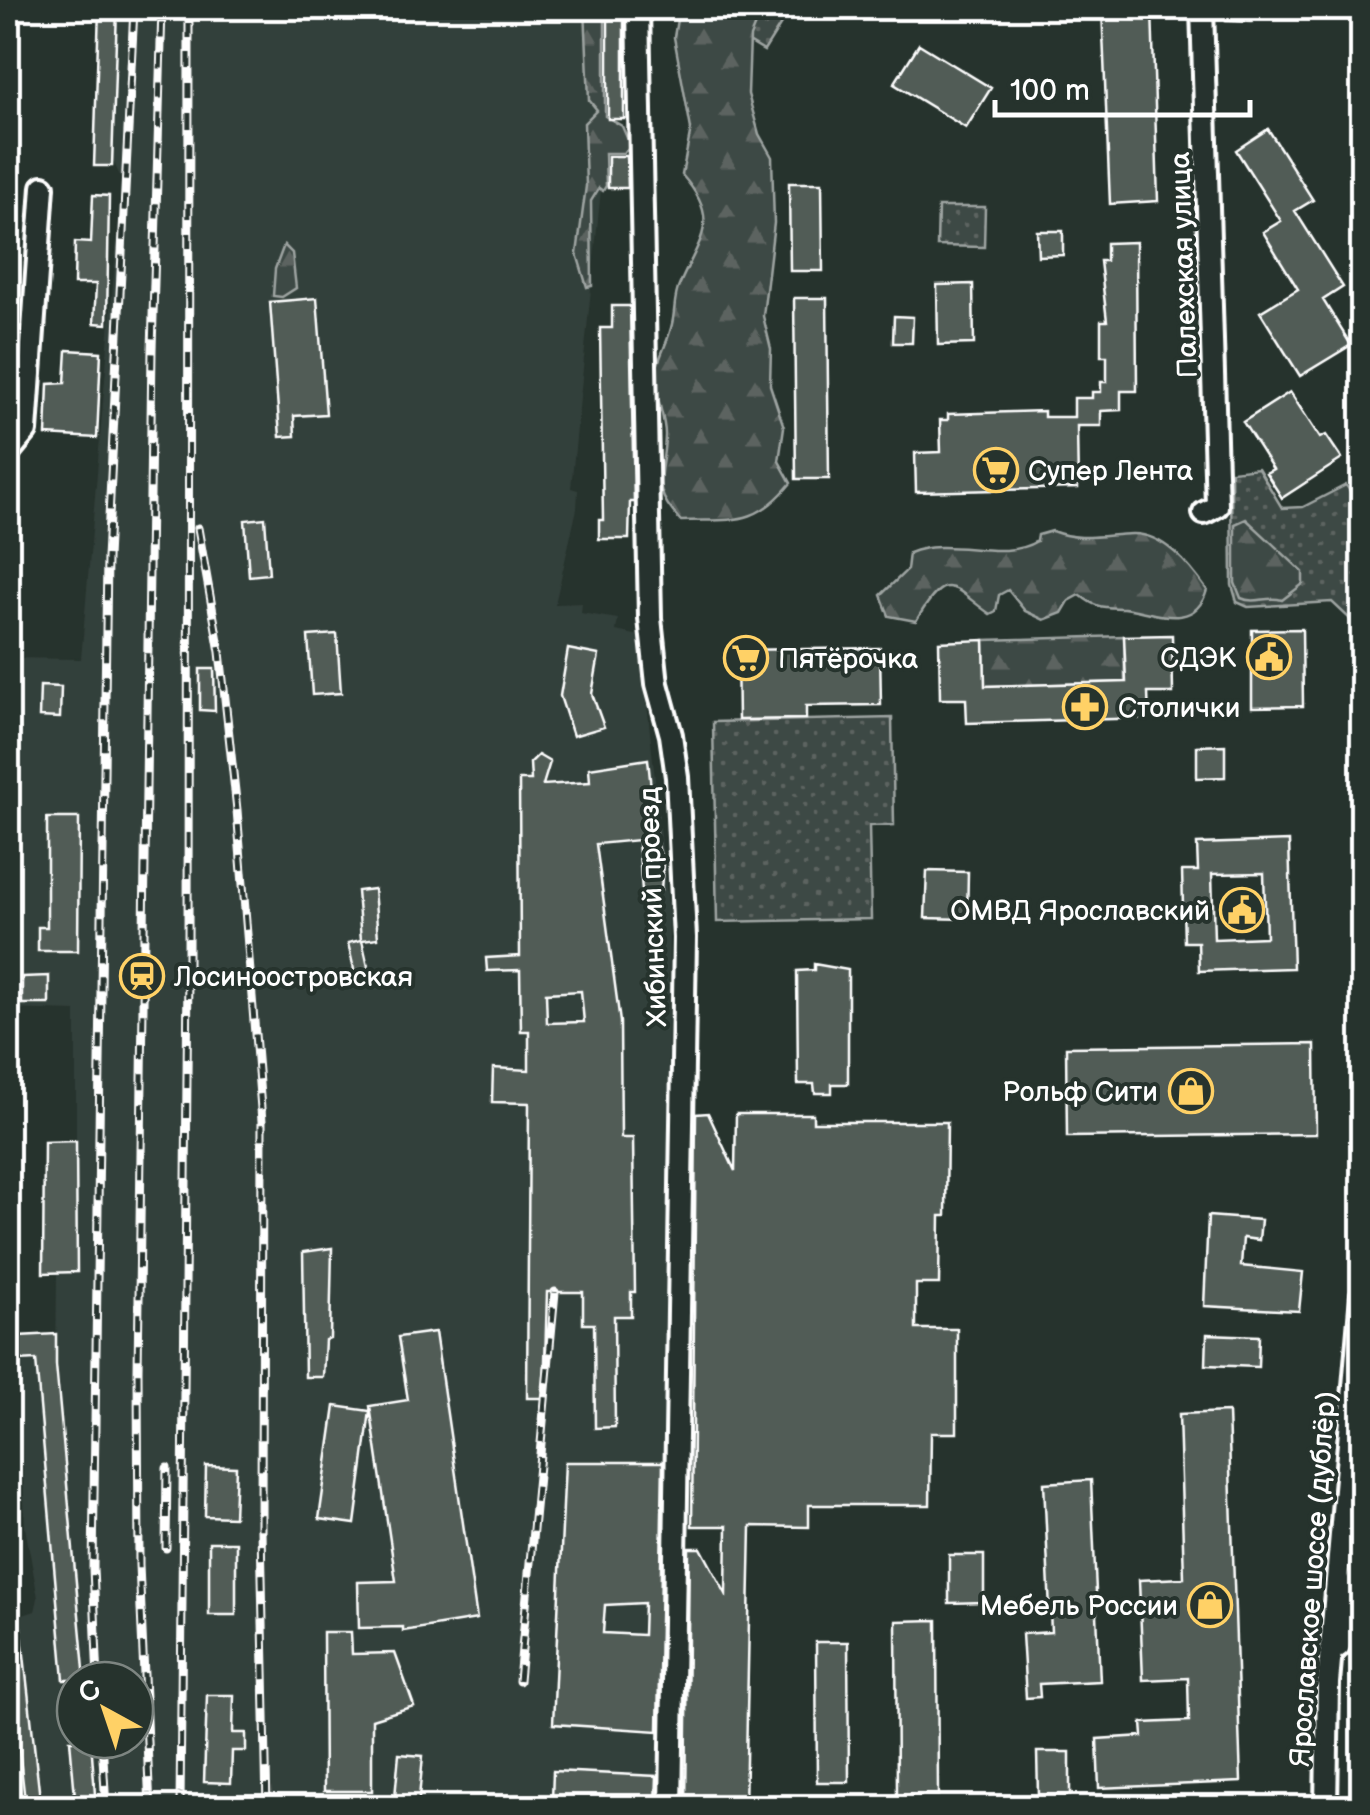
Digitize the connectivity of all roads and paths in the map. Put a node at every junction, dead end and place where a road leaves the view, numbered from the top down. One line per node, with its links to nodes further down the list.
1 (638, 8): 9 (street, Хибинский проезд)
2 (1202, 8): 5 (street, Палехская улица)
3 (44, 187): 4 (street)
4 (8, 453)
5 (1204, 513)
6 (1362, 1295): 8 (street, Ярославское шоссе (дублёр))
7 (1362, 1562): 8 (street)
8 (1328, 1683): 10 (street, Ярославское шоссе (дублёр))
9 (672, 1808)
10 (1326, 1808)

